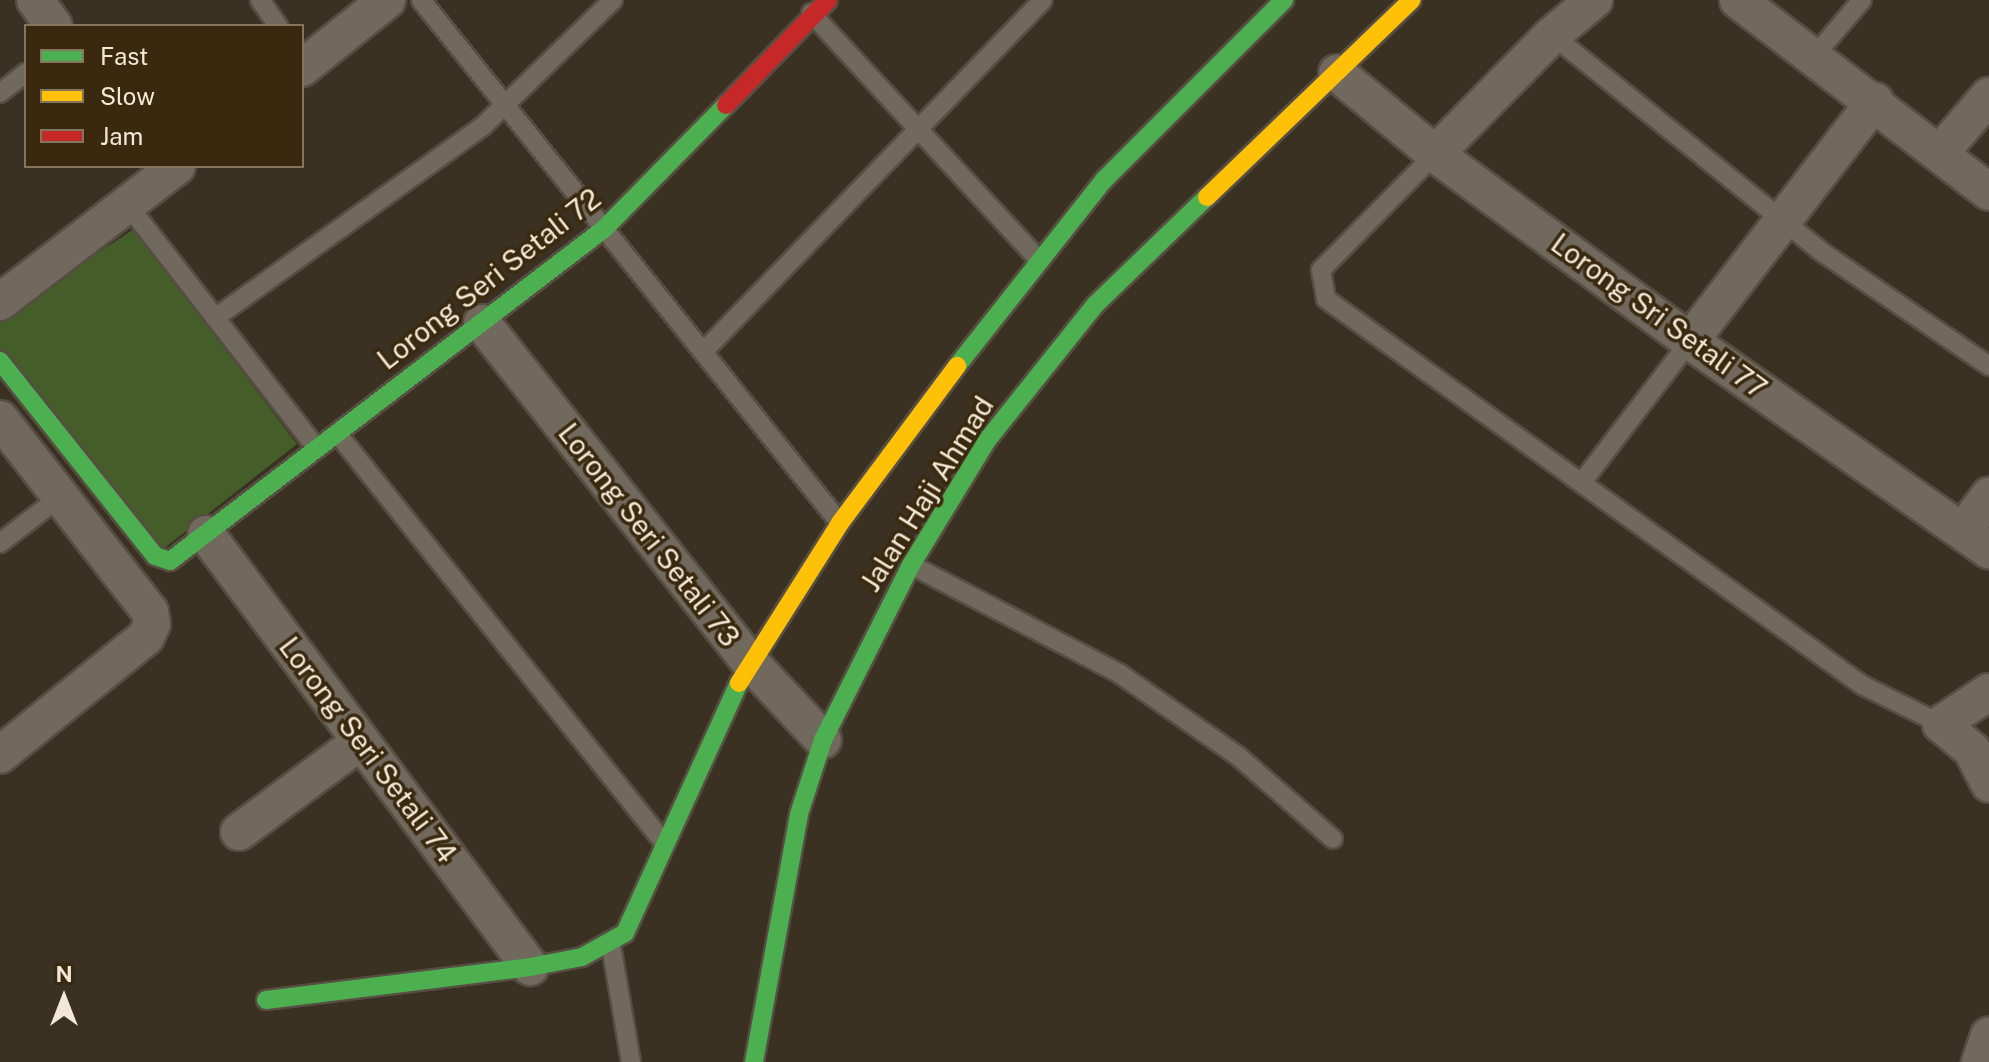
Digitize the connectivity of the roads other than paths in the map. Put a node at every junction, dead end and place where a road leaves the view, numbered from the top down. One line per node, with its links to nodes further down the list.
1 (35, 0): 15 (street)
2 (260, 0): 16 (lane)
3 (387, 0): 19 (street)
4 (421, 0): 25 (lane)
5 (613, 0): 25 (lane)
6 (797, 0): 14 (lane)
7 (828, 0): 14 (street, Lorong Seri Setali 72)
8 (1043, 0): 26 (lane)
9 (1284, 0): 34 (street)
10 (1412, 0): 20 (street, Jalan Haji Ahmad)
11 (1594, 0): 17 (street)
12 (1738, 0): 18 (street)
13 (1862, 0): 18 (lane)
14 (813, 14): 26 (lane); 33 (street, Lorong Seri Setali 72)
15 (53, 24)
16 (277, 24)
17 (1552, 35): 28 (street); 32 (lane)
18 (1815, 55): 24 (street)
19 (304, 63)
20 (1337, 73): 28 (street, Lorong Sri Setali 77); 52 (street, Jalan Haji Ahmad)
21 (24, 75): 22 (lane)
22 (0, 93)
23 (1989, 96): 27 (street)
24 (1875, 101): 27 (street); 32 (street)
25 (506, 107): 33 (lane); 36 (lane)
26 (918, 129): 34 (lane); 39 (lane)
27 (1941, 152): 30 (street)
28 (1435, 154): 38 (street, Lorong Sri Setali 77); 45 (lane)
29 (163, 170): 31 (street)
30 (1989, 192)
31 (127, 204): 35 (street); 36 (lane)
32 (1785, 218): 38 (street); 41 (lane)
33 (604, 229): 37 (street, Lorong Seri Setali 72); 39 (lane)
34 (1038, 259): 48 (street)
35 (0, 302)
36 (215, 318): 44 (lane)
37 (482, 323): 43 (street, Lorong Seri Setali 72); 53 (street, Lorong Seri Setali 73)
38 (1690, 341): 45 (lane); 50 (street, Lorong Sri Setali 77)
39 (703, 352): 48 (lane)
40 (0, 361): 49 (street, Lorong Seri Setali 72)
41 (1989, 366)
42 (0, 419): 47 (street)
43 (337, 433): 44 (street, Lorong Seri Setali 72); 62 (lane)
44 (317, 449): 49 (street, Lorong Seri Setali 72)
45 (1583, 481): 55 (lane)
46 (1989, 496): 50 (street)
47 (60, 497): 51 (lane); 58 (street)
48 (840, 523): 53 (street)
49 (206, 534): 57 (street, Lorong Seri Setali 74)
50 (1976, 540)
51 (0, 543)
52 (911, 565): 56 (street, Jalan Haji Ahmad); 61 (lane)
53 (749, 661): 56 (street, Lorong Seri Setali 73); 62 (street)
54 (1989, 692): 55 (street)
55 (1941, 724): 59 (street)
56 (823, 740): 68 (street, Jalan Haji Ahmad)
57 (361, 741): 60 (street); 64 (street, Lorong Seri Setali 74)
58 (0, 755)
59 (1989, 784)
60 (239, 832)
61 (1333, 839)
62 (666, 845): 63 (street)
63 (611, 945): 64 (street); 67 (lane)
64 (530, 967): 65 (street)
65 (266, 1000)
66 (1989, 1036): 69 (street)
67 (631, 1062)
68 (754, 1062)
69 (1980, 1062)

